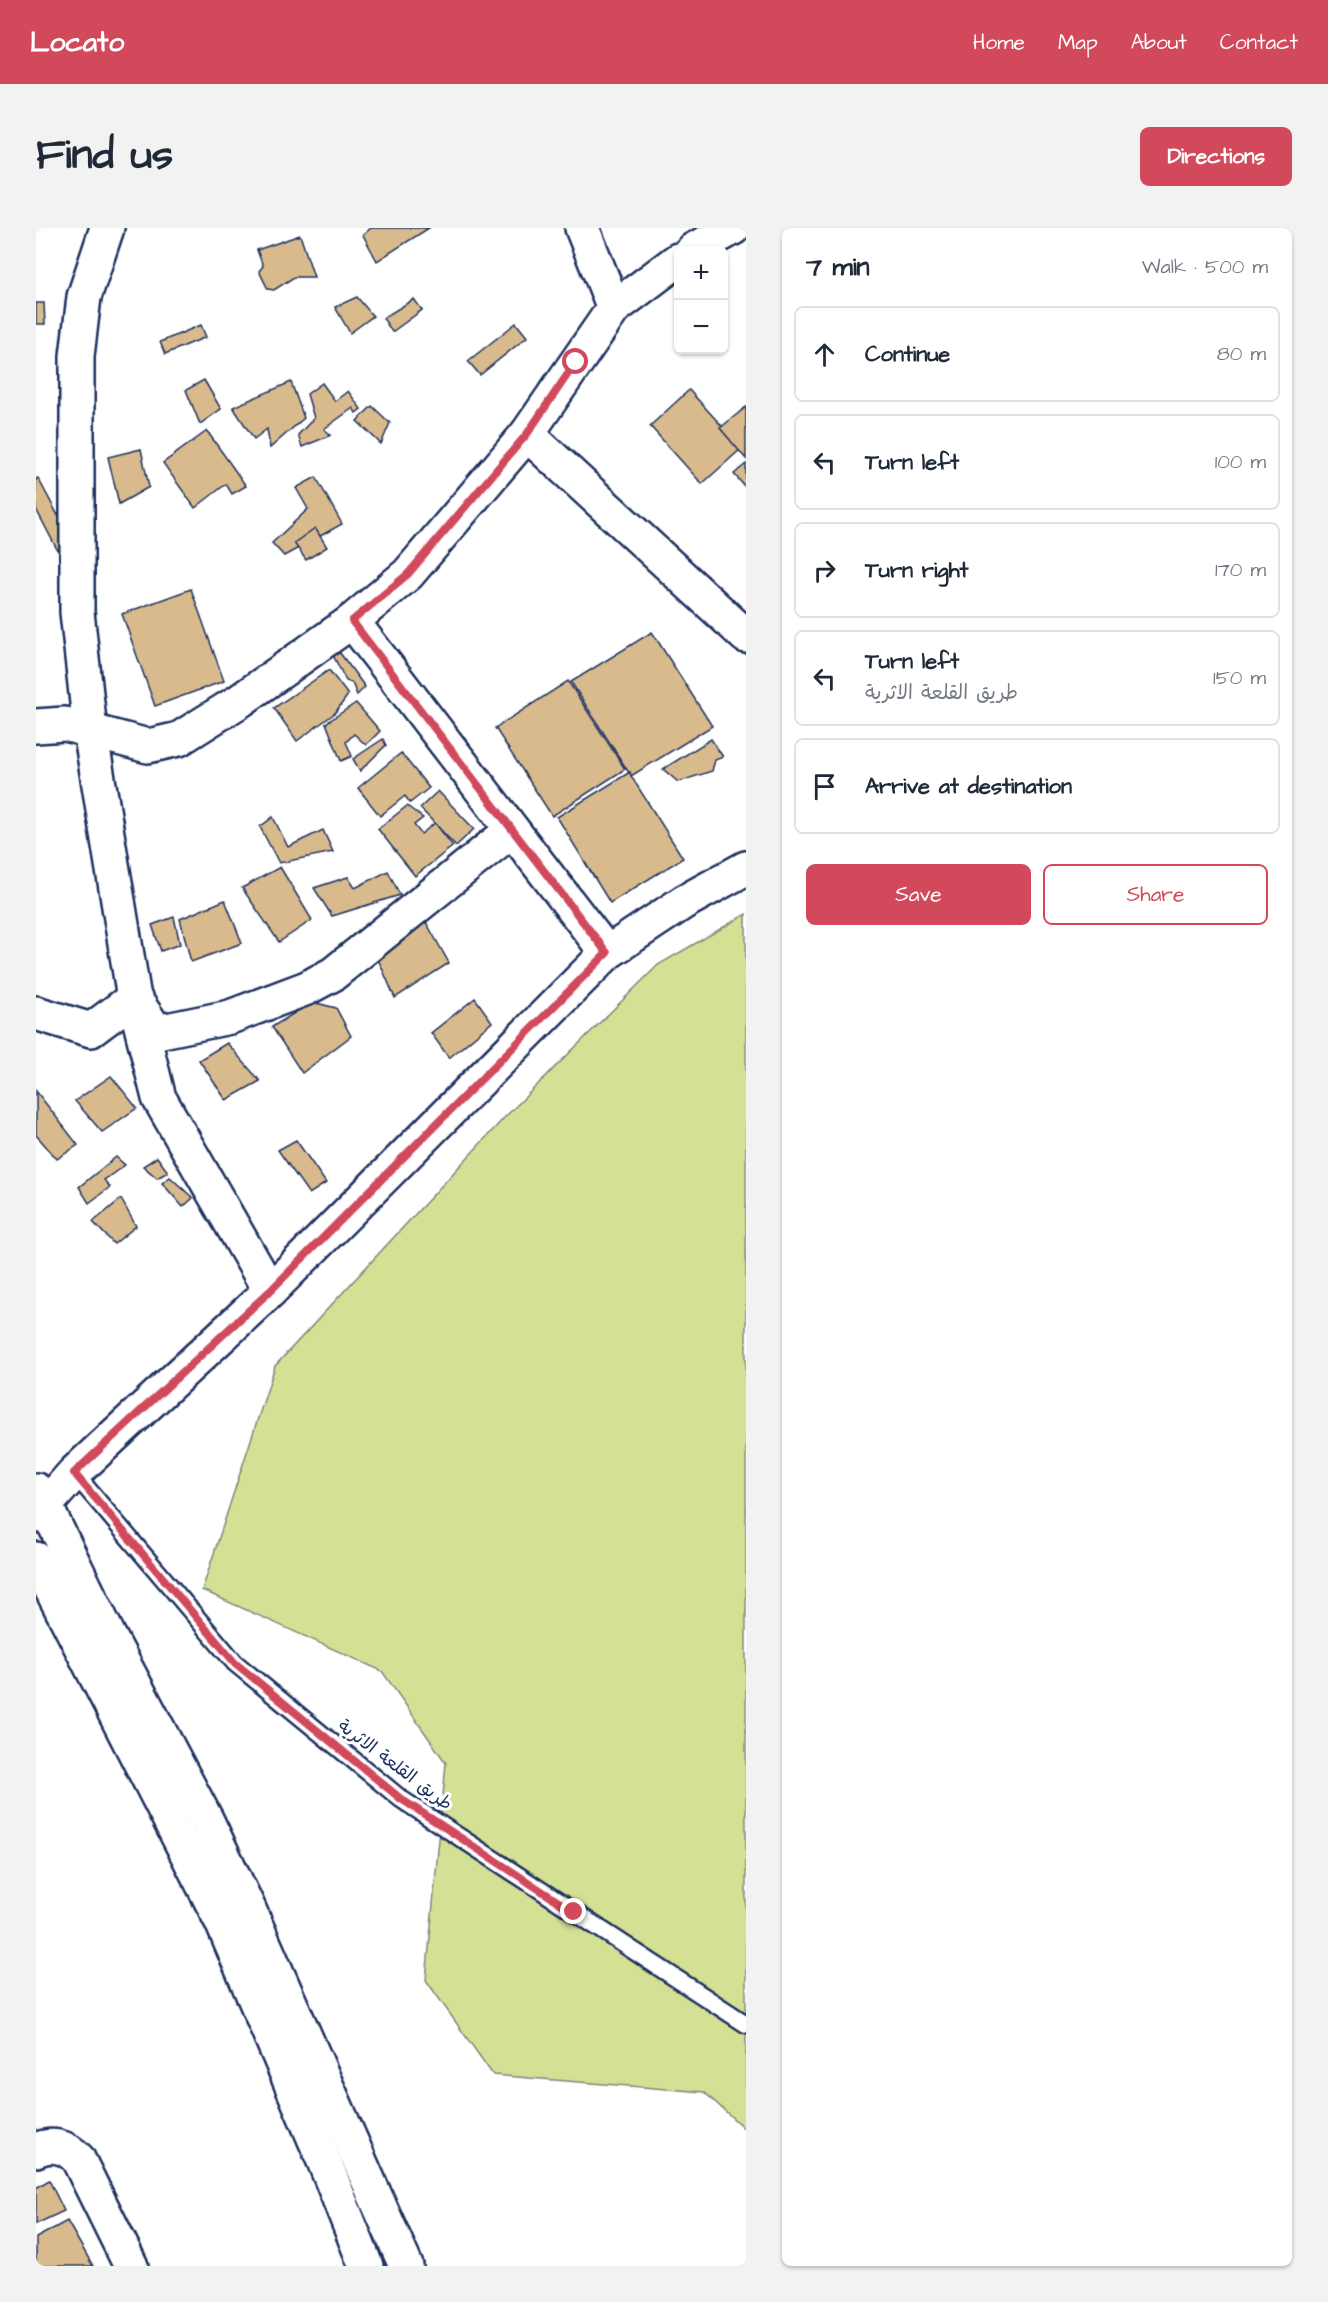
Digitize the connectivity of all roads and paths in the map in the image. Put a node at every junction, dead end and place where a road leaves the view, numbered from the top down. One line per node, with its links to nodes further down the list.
1 (107, 228): 11 (main road)
2 (582, 228): 6 (main road)
3 (733, 228): 4 (main road)
4 (700, 246)
5 (674, 263): 6 (main road)
6 (614, 308): 7 (main road)
7 (527, 434): 8 (main road); 9 (main road)
8 (352, 621): 11 (main road); 12 (main road)
9 (746, 636)
10 (36, 726): 11 (main road)
11 (90, 730): 15 (main road)
12 (512, 830): 14 (main road); 15 (main road)
13 (746, 868): 14 (main road)
14 (607, 953): 17 (main road)
15 (134, 998): 16 (main road); 17 (main road)
16 (36, 1013)
17 (270, 1291): 18 (main road)
18 (74, 1473): 19 (main road); 21 (lane, طريق القلعة الاثرية)
19 (40, 1504): 25 (main road)
20 (36, 1559): 24 (main road)
21 (746, 2024)
22 (36, 2150): 23 (main road)
23 (131, 2266)
24 (366, 2266)
25 (406, 2266)

